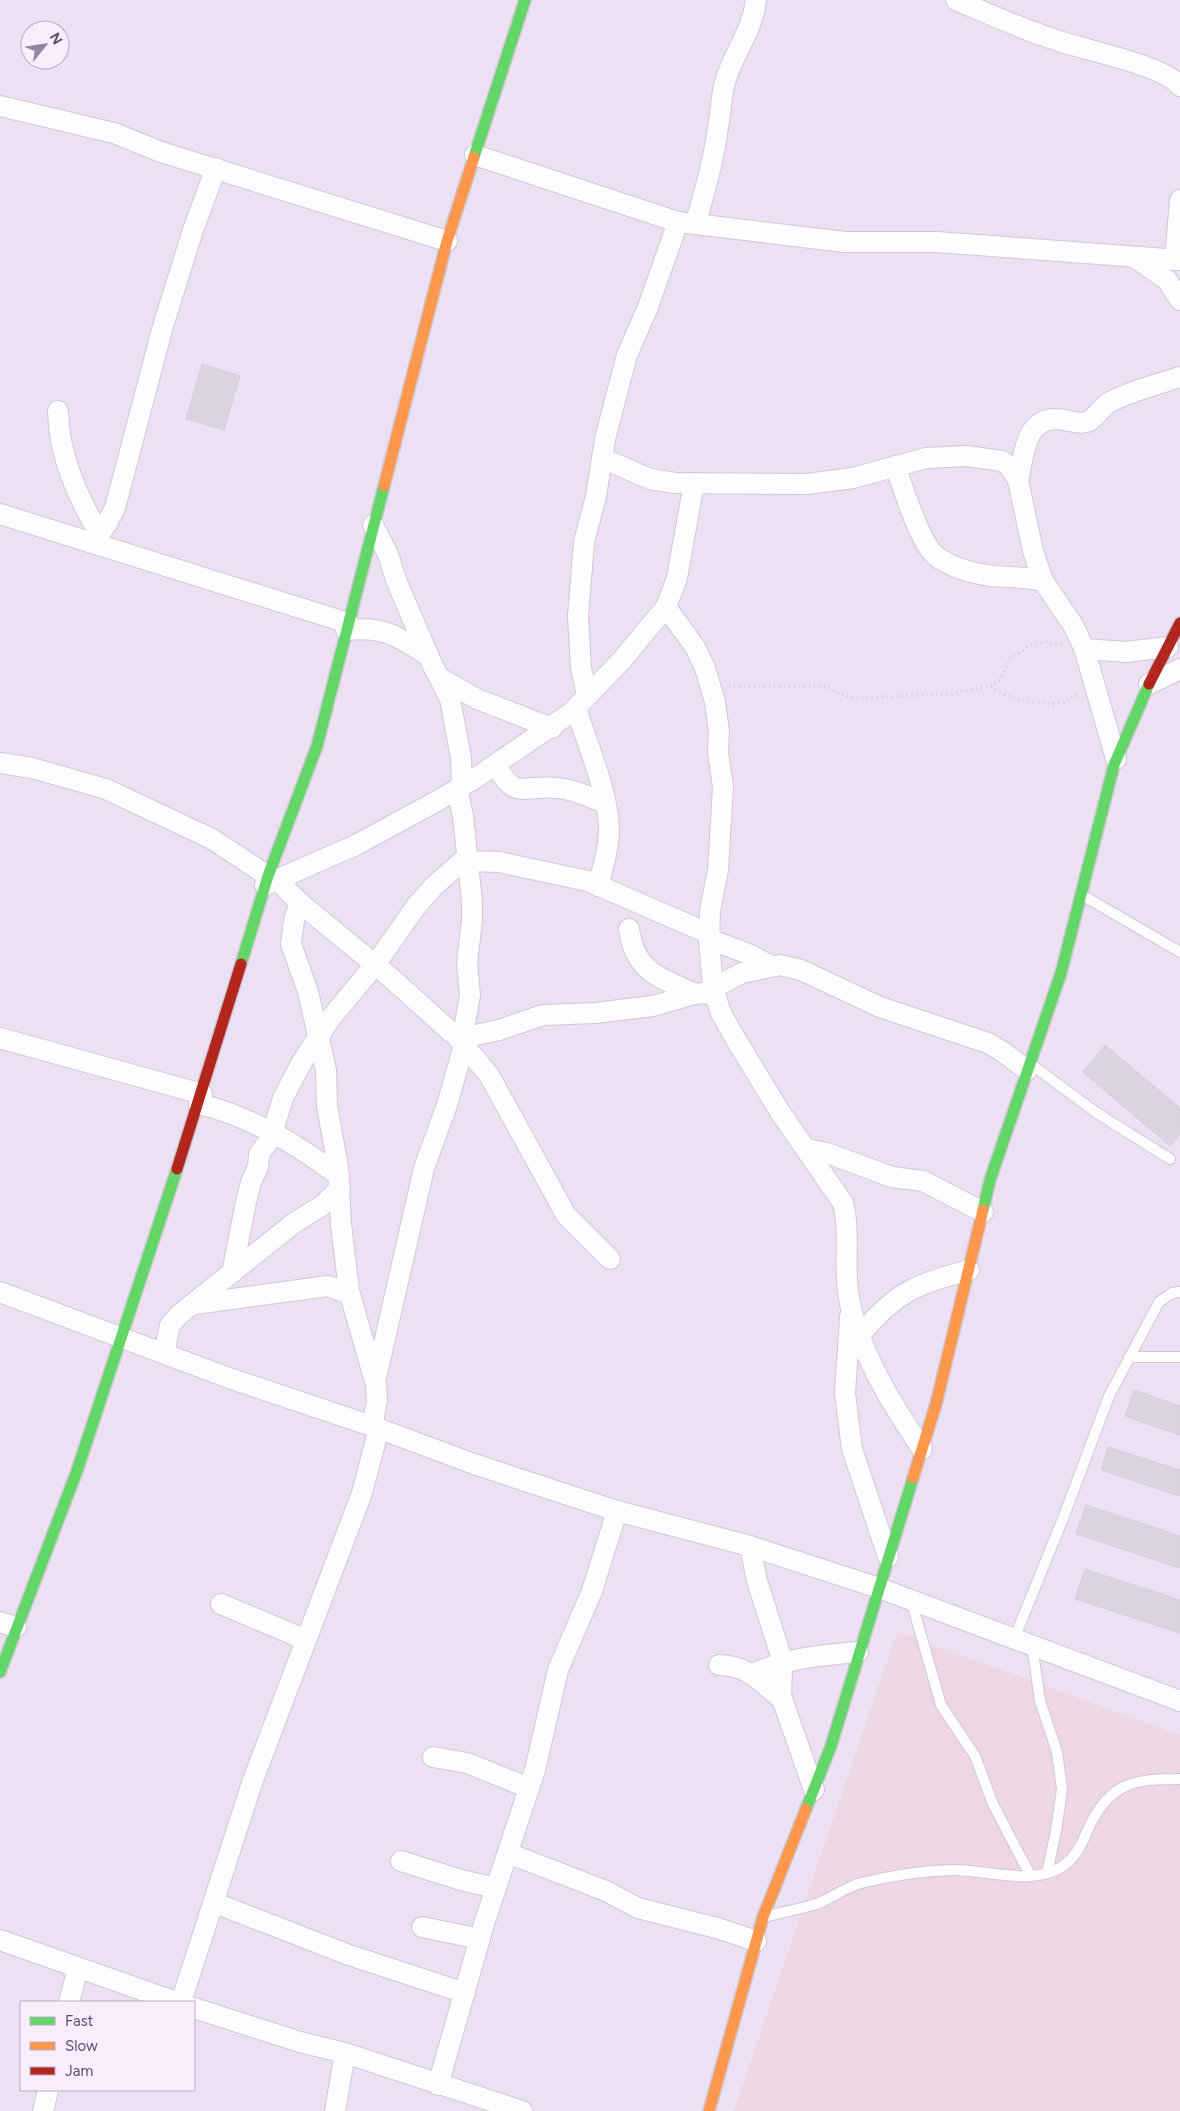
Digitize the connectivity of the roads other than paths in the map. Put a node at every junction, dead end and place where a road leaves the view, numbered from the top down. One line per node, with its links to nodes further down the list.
1 (525, 0): 6 (street)
2 (756, 0): 9 (street)
3 (956, 0): 4 (street)
4 (1180, 86)
5 (0, 106): 7 (street)
6 (475, 155): 9 (street); 10 (street)
7 (216, 168): 10 (street); 22 (street)
8 (1180, 200): 12 (street)
9 (687, 223): 11 (street); 16 (street)
10 (447, 241): 21 (street)
11 (1132, 256): 12 (street); 13 (street)
12 (1178, 260)
13 (1180, 300)
14 (1180, 378): 18 (street)
15 (58, 411): 22 (street)
16 (602, 458): 19 (street); 32 (street)
17 (895, 466): 18 (street); 19 (street); 23 (street)
18 (1018, 481): 23 (street)
19 (694, 483): 24 (street)
20 (0, 514): 22 (street)
21 (373, 526): 25 (street); 28 (street)
22 (96, 539): 25 (street)
23 (1043, 581): 27 (street)
24 (666, 607): 32 (street); 45 (street)
25 (347, 626): 28 (street); 40 (street)
26 (1175, 635): 27 (street); 31 (street)
27 (1084, 649): 34 (street)
28 (429, 656): 30 (street)
29 (1180, 669): 31 (street)
30 (440, 678): 33 (street); 37 (street)
31 (1149, 684): 34 (street)
32 (581, 702): 33 (street); 38 (street)
33 (552, 728): 36 (street)
34 (1116, 759): 42 (street)
35 (0, 763): 40 (street)
36 (496, 764): 37 (street); 38 (street)
37 (460, 788): 39 (street); 40 (street)
38 (605, 803): 41 (street)
39 (467, 859): 41 (street); 47 (street); 52 (street)
40 (270, 880): 43 (street); 54 (street)
41 (598, 886): 45 (street)
42 (1082, 895): 46 (lane); 53 (street)
43 (300, 903): 47 (street); 50 (street)
44 (629, 929): 49 (street)
45 (709, 937): 48 (street); 49 (street)
46 (1180, 952)
47 (375, 965): 50 (street); 52 (street)
48 (769, 965): 49 (street); 53 (street)
49 (708, 992): 52 (street); 56 (street)
50 (318, 1036): 55 (street); 58 (street)
51 (0, 1038): 54 (street)
52 (460, 1038): 60 (street); 73 (street)
53 (1028, 1066): 57 (lane); 59 (street)
54 (201, 1099): 55 (street); 69 (street)
55 (272, 1134): 58 (street); 62 (street)
56 (807, 1149): 59 (street); 67 (street)
57 (1170, 1159)
58 (339, 1182): 62 (street); 65 (street)
59 (983, 1212): 61 (street)
60 (610, 1259)
61 (969, 1270): 68 (street); 75 (street)
62 (232, 1273): 66 (street)
63 (0, 1292): 69 (street)
64 (1180, 1292): 71 (lane)
65 (350, 1294): 66 (street); 73 (street)
66 (194, 1304): 70 (street)
67 (851, 1307): 68 (street); 78 (street)
68 (860, 1335): 75 (street)
69 (123, 1337): 70 (street); 82 (street)
70 (164, 1353): 74 (street)
71 (1129, 1357): 72 (lane); 84 (lane)
72 (1180, 1357)
73 (375, 1380): 74 (street)
74 (376, 1427): 76 (street); 83 (street)
75 (922, 1449): 78 (street)
76 (617, 1511): 77 (street); 94 (street)
77 (750, 1546): 79 (street); 86 (street)
78 (888, 1557): 79 (street)
79 (879, 1588): 80 (street); 85 (street)
80 (911, 1600): 84 (street); 99 (lane)
81 (220, 1604): 83 (street)
82 (8, 1625): 88 (street)
83 (306, 1640): 101 (street)
84 (1023, 1642): 91 (street); 98 (lane)
85 (858, 1652): 86 (street); 95 (street)
86 (781, 1663): 89 (street); 90 (street)
87 (719, 1665): 89 (street)
88 (0, 1672)
89 (753, 1674): 90 (street)
90 (783, 1700): 95 (street)
91 (1180, 1701)
92 (433, 1757): 94 (street)
93 (1180, 1779): 98 (lane)
94 (529, 1788): 96 (street)
95 (814, 1790): 102 (street)
96 (508, 1853): 100 (street); 106 (street)
97 (401, 1861): 100 (street)
98 (1046, 1872): 99 (lane)
99 (1030, 1875): 102 (lane)
100 (496, 1888): 104 (street)
101 (215, 1903): 108 (street); 111 (street)
102 (763, 1917): 106 (street)
103 (422, 1927): 104 (street)
104 (480, 1939): 108 (street)
105 (0, 1940): 107 (street)
106 (756, 1941): 118 (street)
107 (78, 1968): 109 (street); 110 (street)
108 (465, 1993): 114 (street)
109 (69, 2001)
110 (173, 2001)
111 (181, 2001)
112 (195, 2008): 113 (street)
113 (345, 2053): 114 (street); 116 (street)
114 (438, 2085): 115 (street)
115 (484, 2105): 117 (street)
116 (335, 2111)
117 (522, 2111)
118 (709, 2111)

